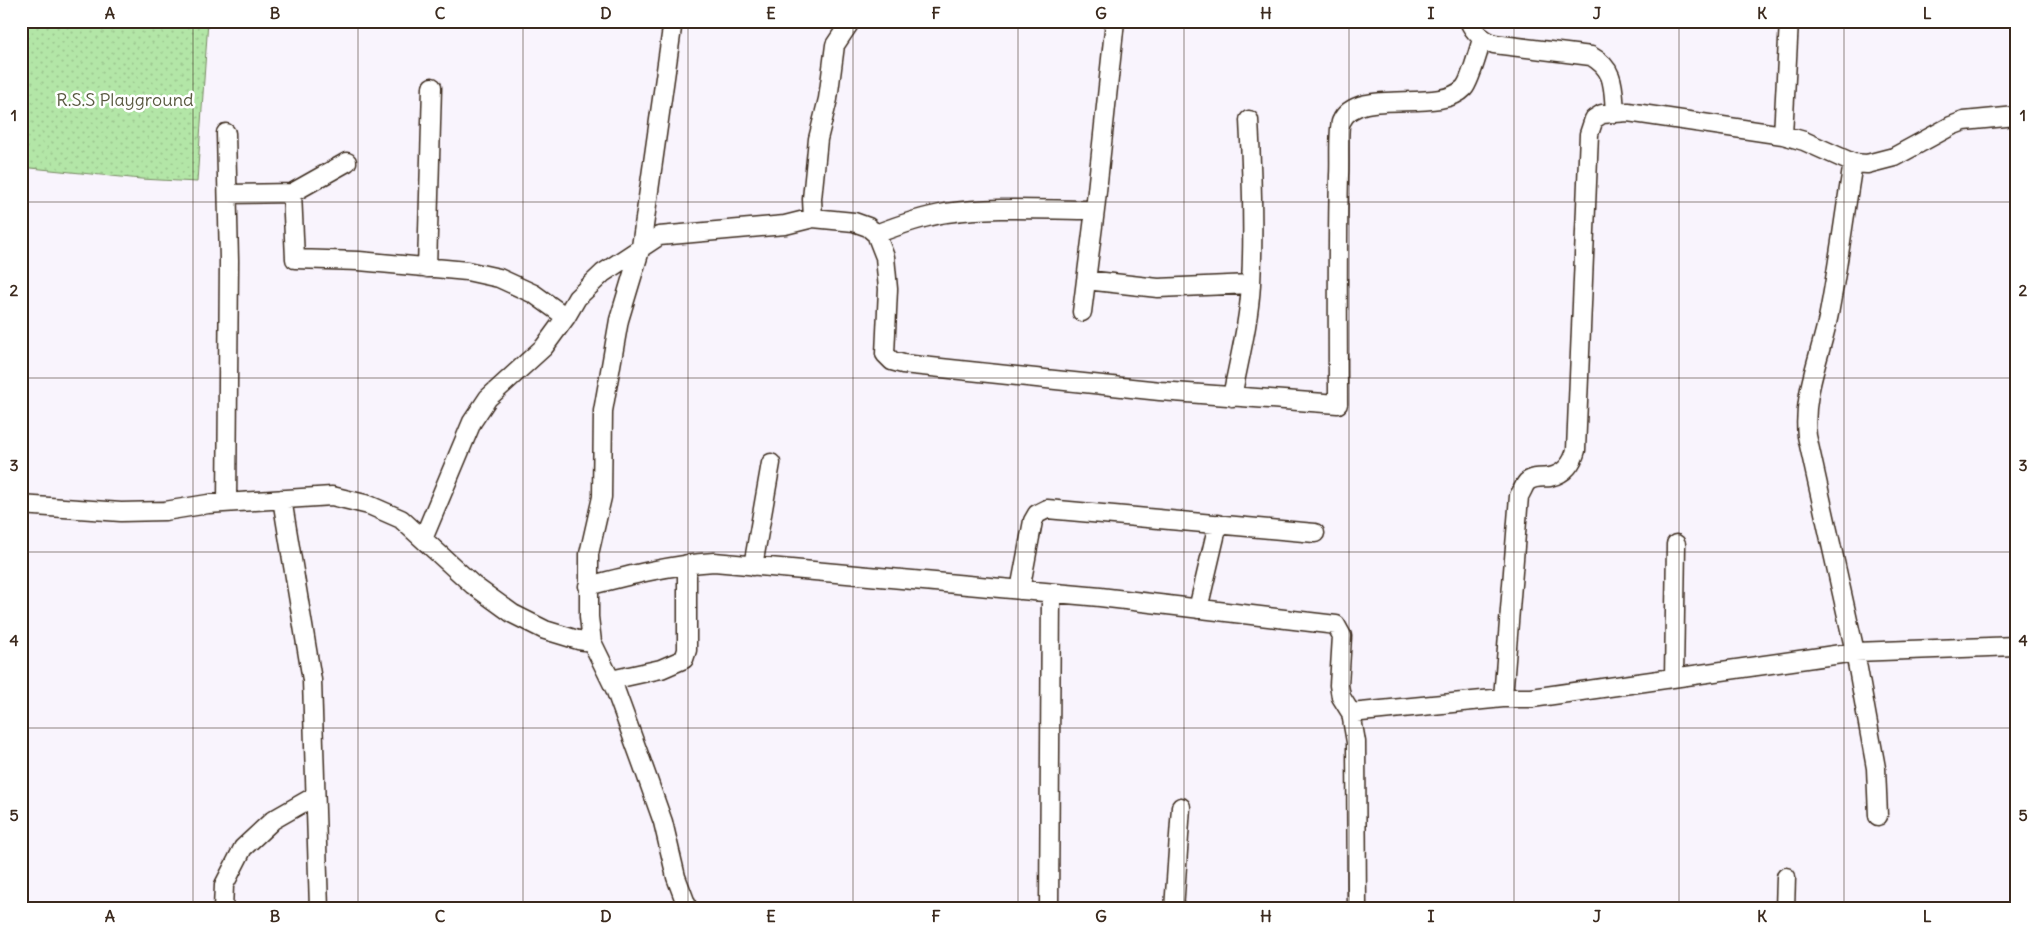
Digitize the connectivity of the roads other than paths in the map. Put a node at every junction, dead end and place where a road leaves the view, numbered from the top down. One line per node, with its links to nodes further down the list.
1 (673, 21): 20 (street)
2 (852, 21): 18 (street)
3 (1116, 21): 17 (street)
4 (1469, 21): 6 (street)
5 (1789, 21): 12 (street)
6 (1482, 39): 8 (street); 26 (street)
7 (432, 87): 21 (street)
8 (1615, 112): 12 (street); 46 (street)
9 (2016, 116): 14 (street)
10 (1249, 120): 23 (street)
11 (226, 133): 16 (street)
12 (1783, 135): 14 (street)
13 (347, 162): 15 (street)
14 (1853, 163): 43 (street)
15 (292, 193): 16 (street); 21 (street)
16 (228, 194): 29 (street)
17 (1095, 210): 19 (street); 22 (street)
18 (813, 218): 19 (street); 20 (street)
19 (876, 234): 26 (street)
20 (641, 247): 25 (street); 37 (street)
21 (427, 268): 25 (street)
22 (1086, 280): 23 (street); 24 (street)
23 (1251, 284): 26 (street)
24 (1082, 312)
25 (566, 316): 33 (street)
26 (1232, 397)
27 (770, 463): 36 (street)
28 (282, 499): 29 (street); 33 (street); 48 (street)
29 (227, 503): 30 (street)
30 (21, 505)
31 (1218, 524): 32 (street); 38 (street); 40 (street)
32 (1315, 533)
33 (423, 539): 41 (street)
34 (1676, 544): 44 (street)
35 (686, 564): 36 (street); 37 (street); 45 (street)
36 (752, 566): 38 (street)
37 (588, 586): 41 (street)
38 (1020, 590): 39 (street)
39 (1051, 593): 40 (street); 55 (street)
40 (1198, 609): 47 (street)
41 (592, 642): 45 (street)
42 (2016, 646): 43 (street)
43 (1855, 652): 44 (street); 50 (street)
44 (1674, 678): 46 (street)
45 (611, 680): 54 (street)
46 (1503, 698): 47 (street)
47 (1351, 713): 57 (street)
48 (315, 796): 52 (street); 53 (street)
49 (1181, 807): 56 (street)
50 (1878, 816)
51 (1786, 877): 58 (street)
52 (223, 909)
53 (319, 909)
54 (688, 909)
55 (1049, 909)
56 (1174, 909)
57 (1357, 909)
58 (1785, 909)

